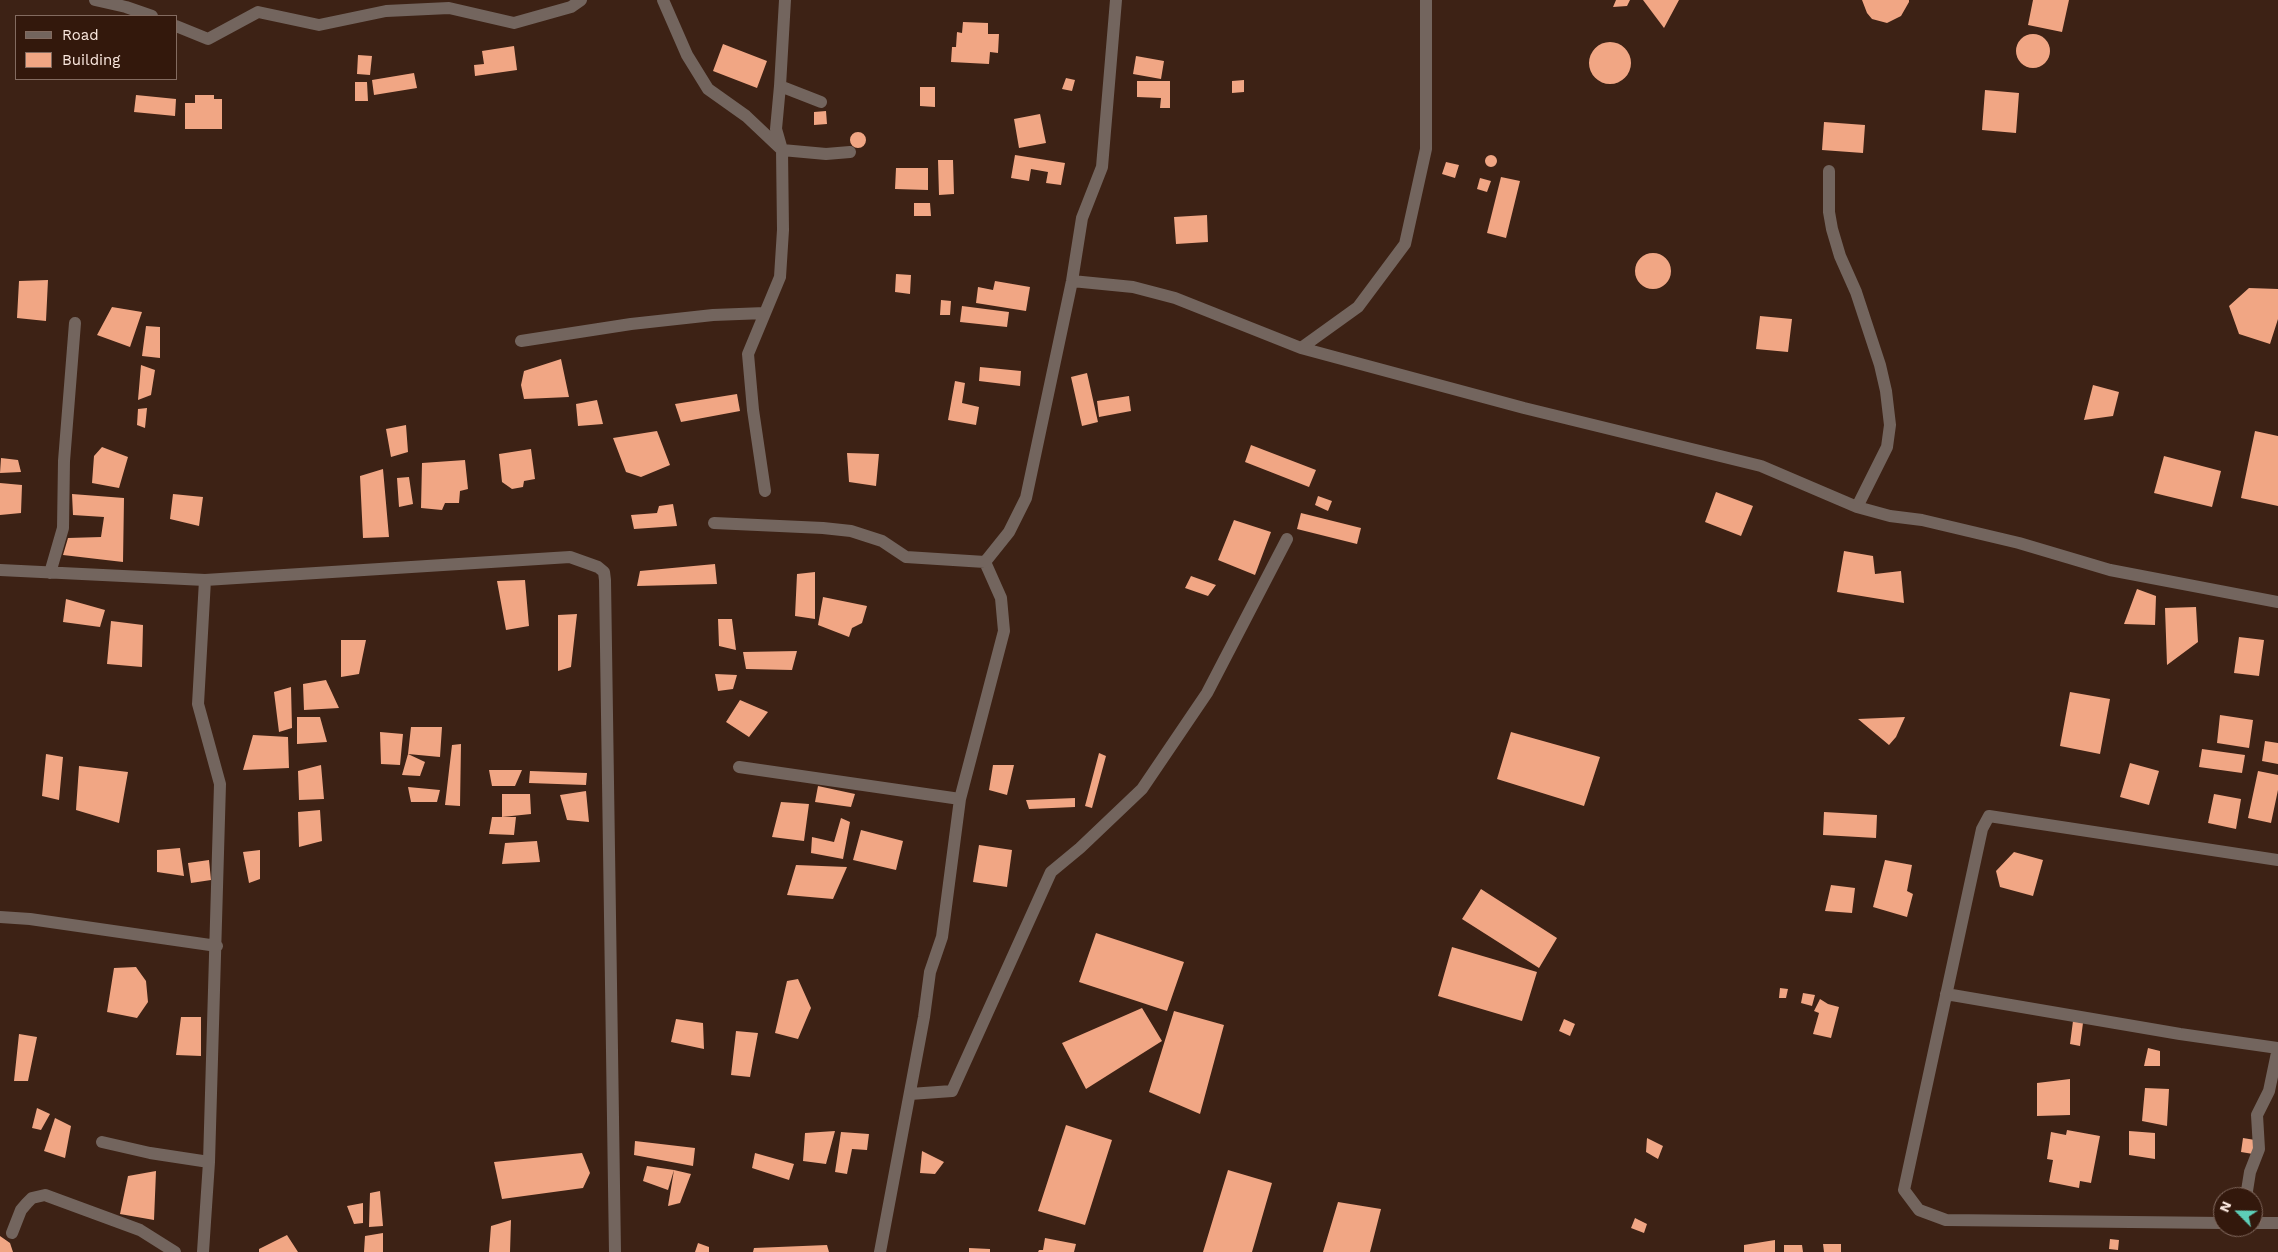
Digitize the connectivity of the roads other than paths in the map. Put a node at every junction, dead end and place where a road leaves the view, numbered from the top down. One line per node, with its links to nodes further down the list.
1 (95, 0): 7 (street)
2 (581, 0): 8 (street)
3 (663, 0): 11 (street)
4 (785, 0): 9 (street)
5 (1116, 0): 14 (street)
6 (1426, 0): 18 (street)
7 (149, 15)
8 (178, 27)
9 (780, 86): 10 (street); 11 (street)
10 (821, 102)
11 (782, 150): 12 (street); 15 (street)
12 (850, 152)
13 (1829, 171): 20 (street)
14 (1072, 281): 18 (street); 23 (street)
15 (765, 312): 17 (street); 19 (street)
16 (75, 323): 25 (street)
17 (520, 341)
18 (1301, 348): 20 (street)
19 (765, 491)
20 (1857, 507): 27 (street)
21 (714, 524): 23 (street)
22 (1287, 539): 35 (street)
23 (985, 562): 29 (street)
24 (0, 570): 25 (street)
25 (50, 572): 26 (street)
26 (205, 580): 32 (street); 45 (street)
27 (2278, 602)
28 (738, 767): 29 (street)
29 (960, 799): 35 (street)
30 (2278, 860): 33 (street)
31 (0, 917): 32 (street)
32 (217, 946): 37 (street)
33 (1946, 994): 34 (street); 39 (street)
34 (2278, 1048): 38 (street)
35 (910, 1094): 46 (street)
36 (102, 1142): 37 (street)
37 (210, 1162): 44 (street)
38 (2248, 1187)
39 (2213, 1223)
40 (2263, 1223): 41 (street)
41 (2278, 1224)
42 (12, 1233): 43 (street)
43 (175, 1252)
44 (203, 1252)
45 (615, 1252)
46 (880, 1252)

